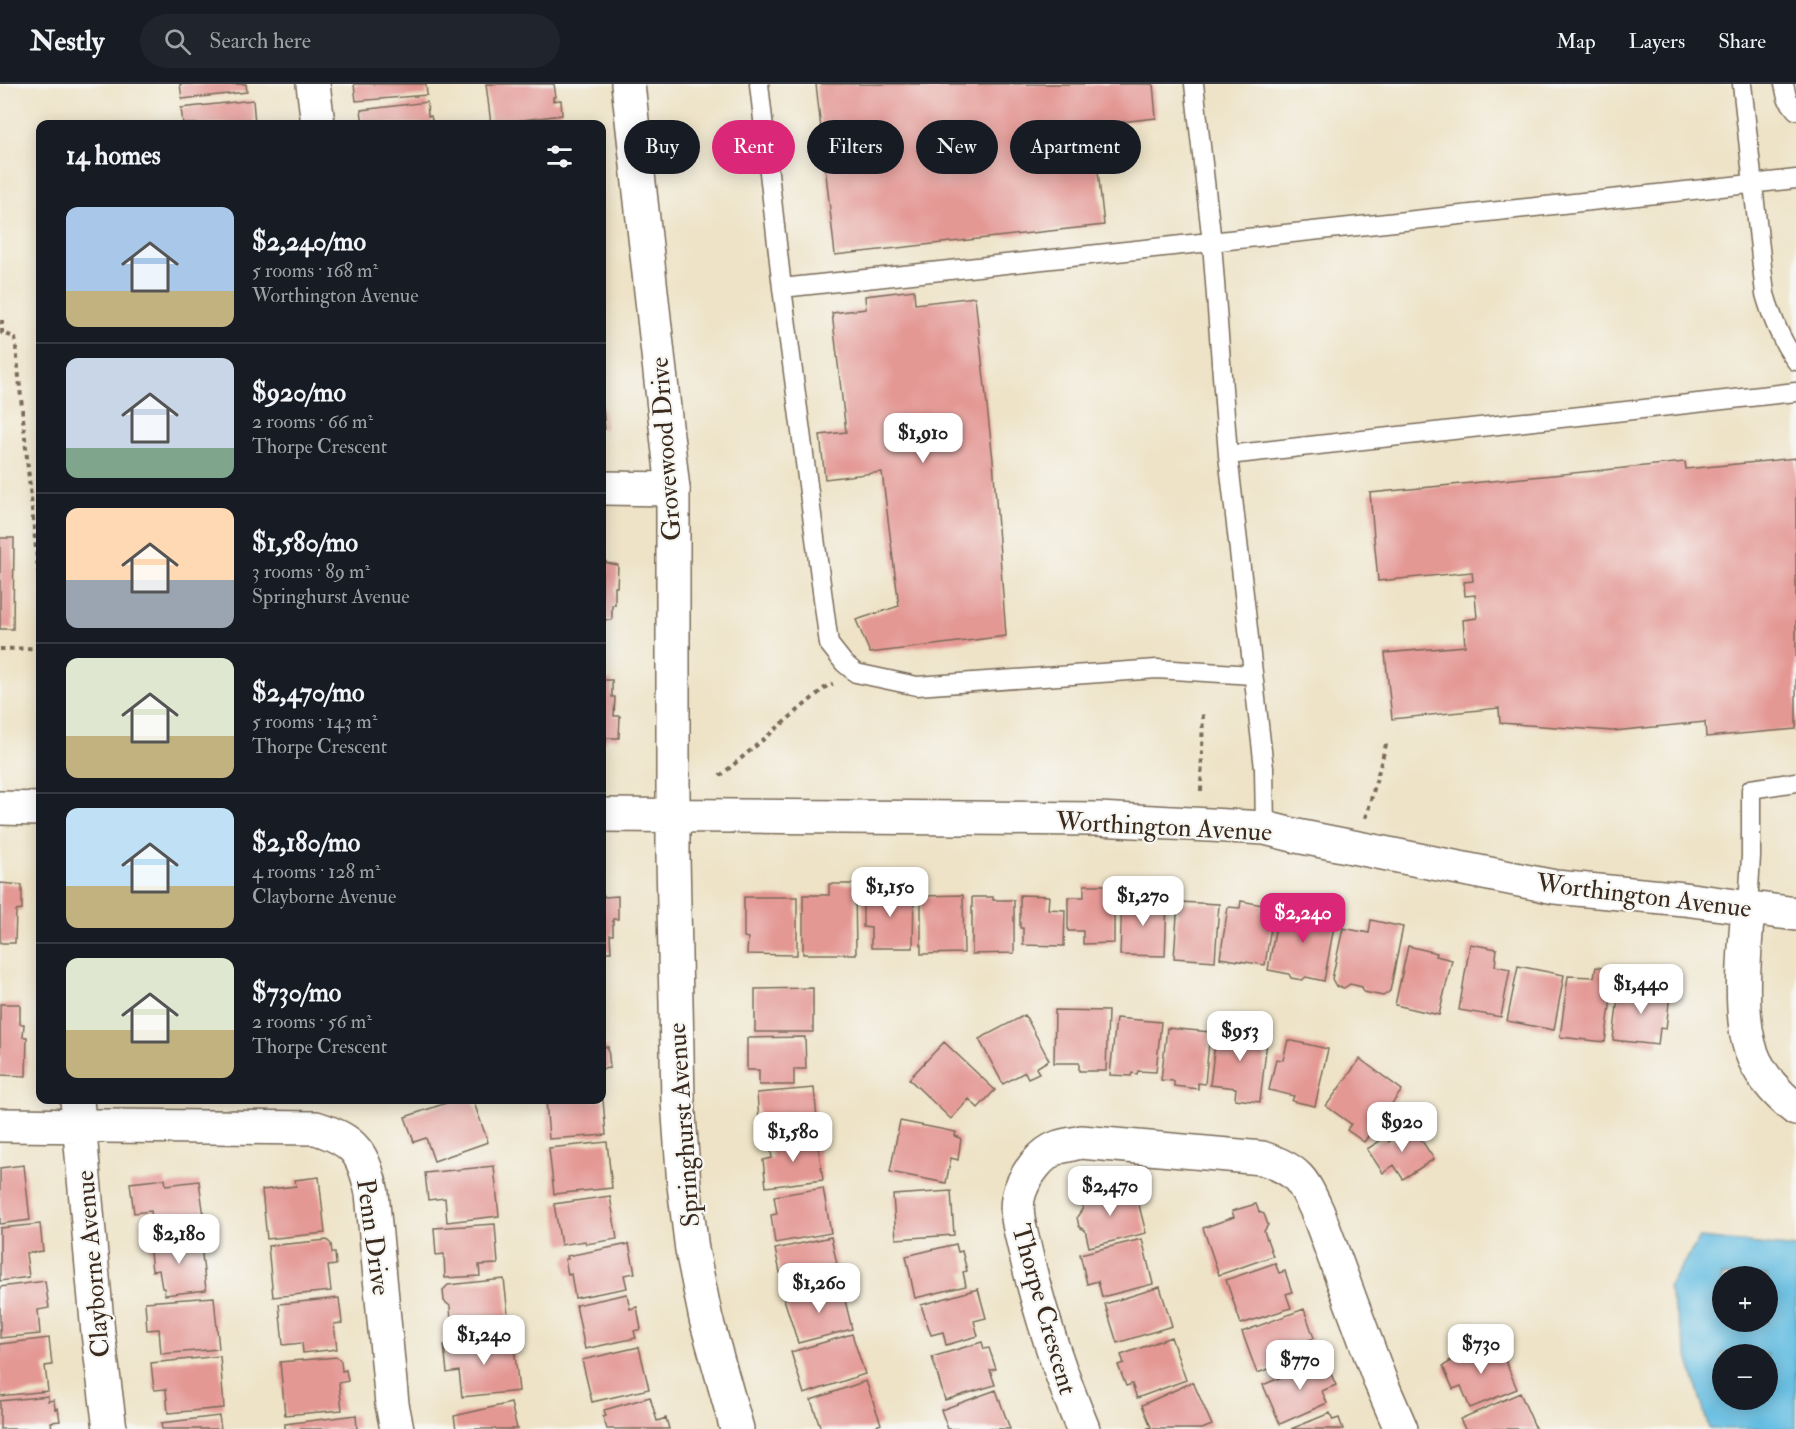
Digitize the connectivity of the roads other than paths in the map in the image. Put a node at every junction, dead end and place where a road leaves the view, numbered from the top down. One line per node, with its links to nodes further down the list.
1 (313, 84): 8 (street)
2 (628, 84): 17 (street, Grovewood Drive)
3 (759, 84): 12 (lane)
4 (1194, 84): 11 (lane)
5 (1742, 84): 10 (lane)
6 (1784, 84): 7 (lane)
7 (1796, 110)
8 (318, 120)
9 (1796, 179): 10 (lane)
10 (1754, 184): 11 (lane); 13 (lane)
11 (1212, 243): 12 (lane); 15 (lane)
12 (782, 288): 18 (lane)
13 (1796, 361)
14 (1796, 392): 15 (lane)
15 (1228, 455): 18 (lane)
16 (606, 488): 17 (street)
17 (673, 489): 23 (street, Grovewood Drive)
18 (1253, 675): 24 (lane)
19 (1796, 782): 25 (lane)
20 (0, 808): 21 (street)
21 (36, 809)
22 (606, 815): 23 (street, Worthington Avenue)
23 (673, 815): 24 (street, Worthington Avenue); 32 (street, Springhurst Avenue)
24 (1265, 828): 25 (street, Worthington Avenue)
25 (1748, 908): 26 (street, Worthington Avenue); 27 (street)
26 (1794, 913)
27 (1796, 1109)
28 (78, 1112): 29 (street, Penn Drive); 30 (street, Clayborne Avenue); 31 (street, Penn Drive)
29 (0, 1125)
30 (110, 1429)
31 (397, 1429)
32 (737, 1429)
33 (1083, 1429): 34 (street, Thorpe Crescent)
34 (1401, 1429)

